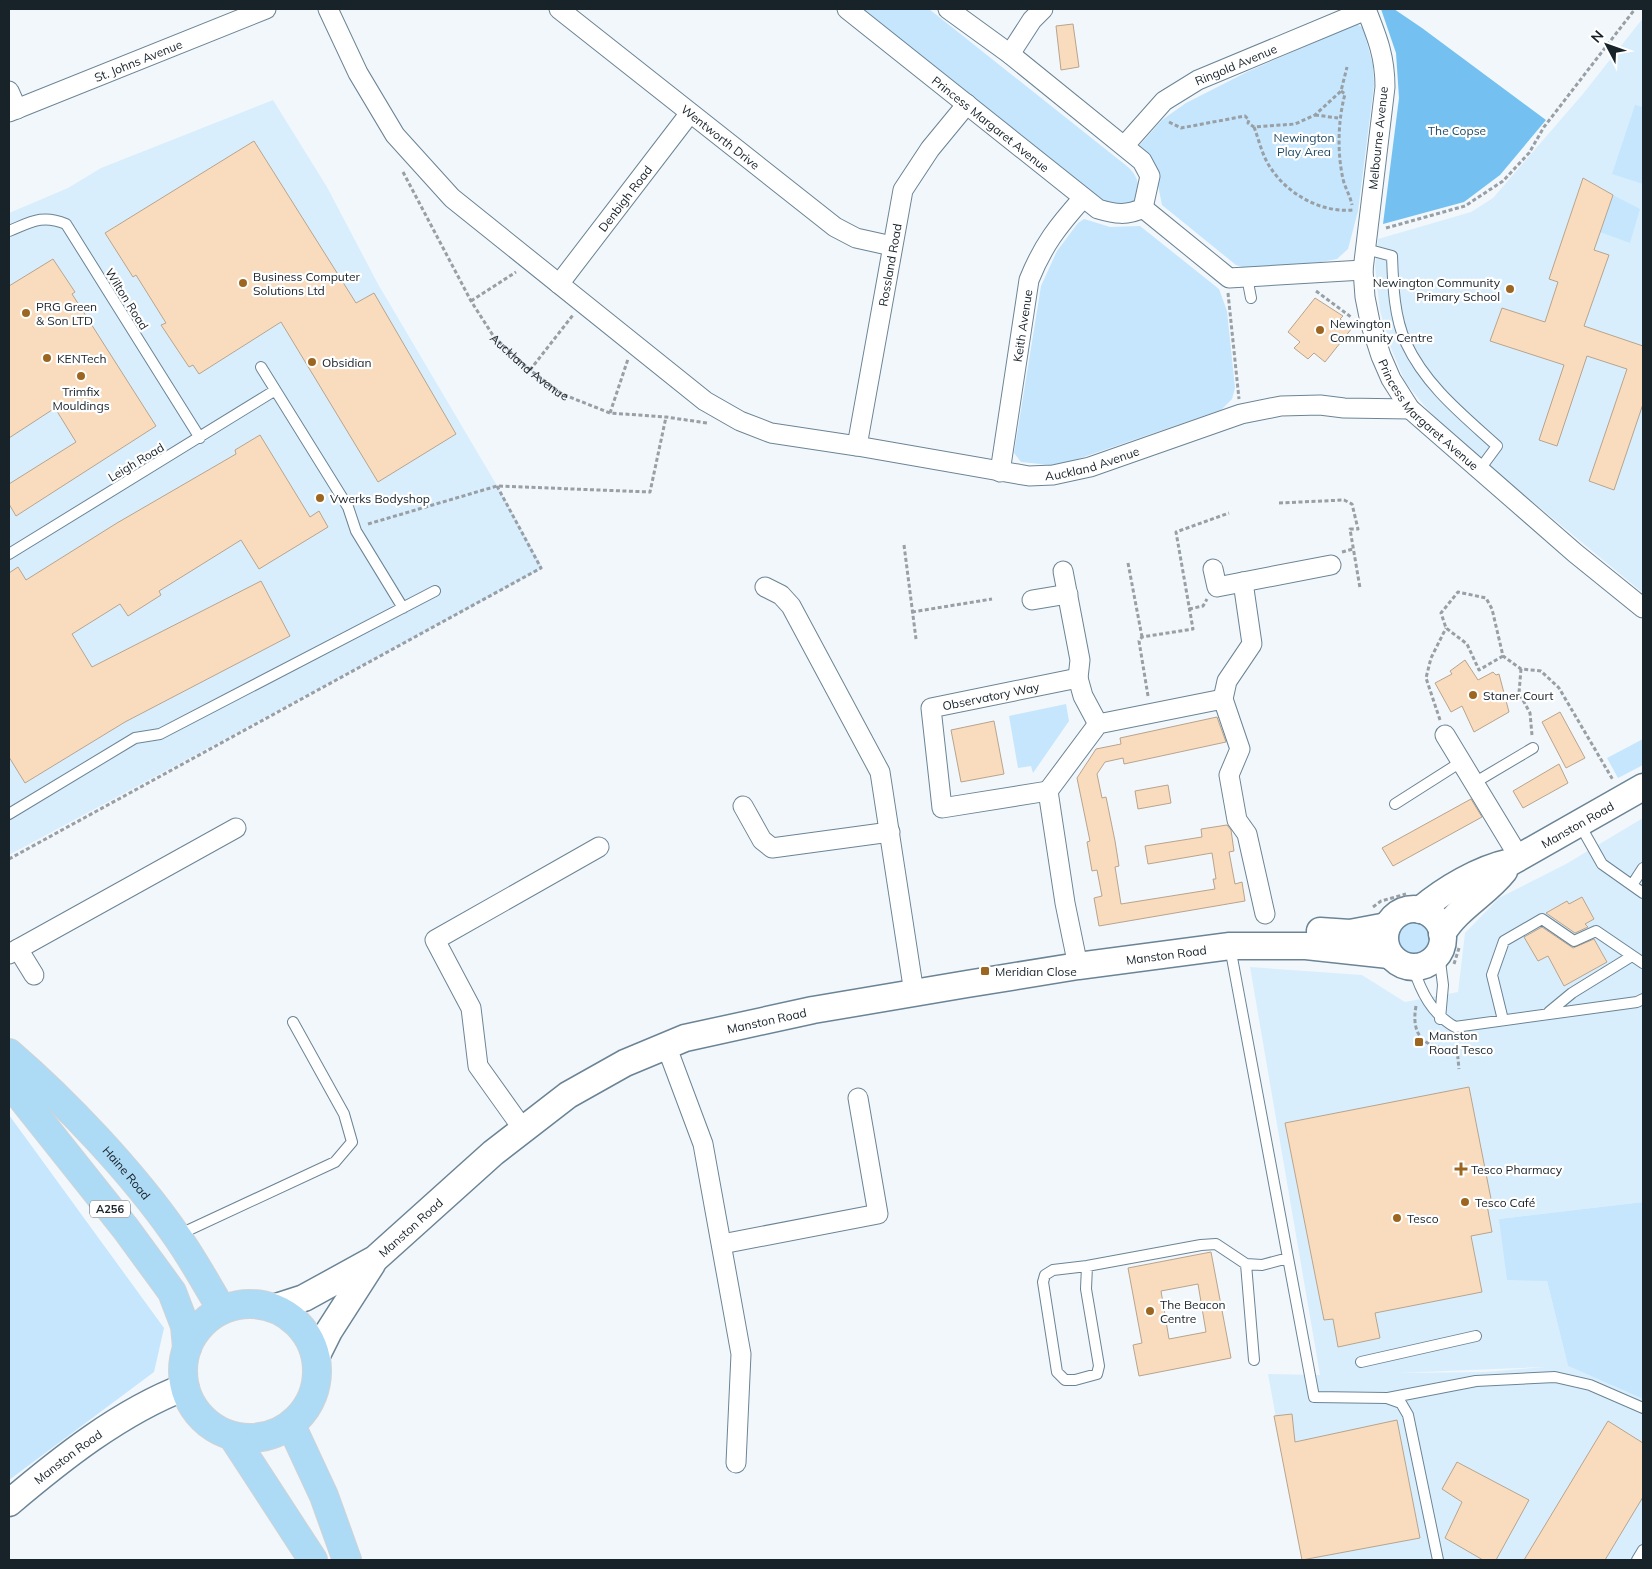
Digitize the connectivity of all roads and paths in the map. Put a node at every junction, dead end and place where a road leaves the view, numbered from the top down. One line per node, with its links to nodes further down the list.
1 (266, 9): 14 (street, St. Johns Avenue)
2 (328, 9): 21 (street, Auckland Avenue)
3 (559, 9): 16 (street, Wentworth Drive)
4 (847, 9): 13 (street, Princess Margaret Avenue)
5 (948, 9): 9 (street)
6 (1043, 9): 9 (street)
7 (1366, 9): 15 (street, Ringold Avenue); 23 (street, Melbourne Avenue)
8 (1635, 9): 27 (path)
9 (1010, 54): 20 (street)
10 (1347, 67): 12 (path)
11 (9, 91): 14 (street)
12 (1341, 92): 17 (path); 18 (path)
13 (966, 104): 22 (street, Princess Margaret Avenue); 28 (street, Rossland Road)
14 (13, 110)
15 (1156, 110): 19 (path); 20 (street, Ringold Avenue)
16 (690, 113): 28 (street, Wentworth Drive); 33 (street, Denbigh Road)
17 (1316, 115): 18 (path); 19 (path)
18 (1338, 118): 25 (path)
19 (1254, 127): 25 (path)
20 (1124, 146): 24 (street)
21 (413, 156): 29 (street, Auckland Avenue); 35 (path, Auckland Avenue)
22 (1083, 198): 24 (street, Princess Margaret Avenue); 50 (street, Keith Avenue)
23 (1371, 205): 25 (path); 27 (street, Melbourne Avenue)
24 (1143, 208): 32 (street)
25 (1353, 210)
26 (9, 231): 47 (lane, Wilton Road)
27 (1367, 240): 30 (street, Melbourne Avenue); 49 (lane)
28 (892, 246): 48 (street, Rossland Road)
29 (532, 262): 33 (street, Auckland Avenue); 35 (path)
30 (1363, 270): 31 (street); 37 (street, Princess Margaret Avenue)
31 (1294, 273): 32 (street); 37 (path)
32 (1238, 277): 34 (lane); 44 (path)
33 (558, 284): 36 (street, Auckland Avenue)
34 (1251, 298)
35 (471, 301): 40 (path, Auckland Avenue)
36 (583, 303): 38 (street, Auckland Avenue); 40 (path)
37 (1374, 335): 42 (street, Princess Margaret Avenue)
38 (634, 343): 43 (path); 48 (street, Auckland Avenue)
39 (261, 367): 41 (lane)
40 (530, 370): 43 (path, Auckland Avenue)
41 (274, 391): 47 (lane, Leigh Road); 54 (lane)
42 (1410, 409): 44 (street, Auckland Avenue); 49 (street, Princess Margaret Avenue)
43 (610, 413): 45 (path, Auckland Avenue)
44 (1241, 414): 50 (street, Auckland Avenue)
45 (666, 417): 46 (path, Auckland Avenue); 51 (path)
46 (714, 425)
47 (200, 438): 56 (lane, Leigh Road)
48 (857, 446): 50 (street, Auckland Avenue)
49 (1480, 469): 69 (street, Princess Margaret Avenue)
50 (1000, 472)
51 (498, 486): 54 (path); 93 (path)
52 (1279, 503): 63 (path)
53 (1229, 513): 72 (path)
54 (355, 528): 68 (lane)
55 (904, 545): 70 (path)
56 (9, 554)
57 (1128, 563): 72 (path)
58 (1330, 565): 61 (street)
59 (1213, 569): 61 (street)
60 (1063, 571): 65 (street)
61 (1243, 582): 77 (street)
62 (765, 586): 91 (street)
63 (1360, 588)
64 (435, 591): 68 (lane)
65 (1068, 594): 67 (street); 76 (street)
66 (992, 599): 70 (path)
67 (1032, 600)
68 (402, 608): 88 (lane)
69 (1643, 608)
70 (912, 612): 73 (path)
71 (1446, 628): 74 (path); 74 (path); 80 (path)
72 (1142, 637): 78 (path)
73 (916, 639)
74 (1503, 656): 75 (path)
75 (1521, 669): 81 (path); 85 (path)
76 (1078, 678): 79 (street); 84 (street, Observatory Way)
77 (1223, 699): 78 (street); 99 (street)
78 (1151, 714): 79 (street)
79 (1098, 724): 84 (street)
80 (1445, 735): 82 (street)
81 (1533, 748): 83 (lane)
82 (1462, 762): 83 (street); 86 (lane)
83 (1474, 782): 94 (street)
84 (1048, 791): 107 (street)
85 (1633, 793): 89 (main road, Manston Road)
86 (1395, 804)
87 (743, 806): 91 (street)
88 (10, 811)
89 (1580, 824): 94 (main road, Manston Road); 96 (lane)
90 (236, 828): 103 (street)
91 (890, 832): 110 (street)
92 (599, 846): 121 (street)
93 (9, 859)
94 (1515, 860): 98 (main road, Manston Road); 101 (main road, Manston Road)
95 (1643, 868): 96 (lane)
96 (1632, 885): 97 (lane)
97 (1643, 893)
98 (1420, 910): 100 (main road, Manston Road); 101 (main road)
99 (1265, 914)
100 (1387, 926): 102 (main road, Manston Road); 104 (main road)
101 (1441, 944): 109 (main road, Manston Road); 113 (lane)
102 (1230, 946): 104 (main road, Manston Road); 107 (main road, Manston Road); 124 (lane)
103 (14, 952): 108 (street)
104 (1389, 955): 109 (main road, Manston Road)
105 (1632, 956): 106 (lane); 112 (lane); 114 (lane)
106 (1643, 964)
107 (1078, 966): 110 (main road, Manston Road)
108 (34, 975)
109 (1416, 978): 113 (lane); 118 (path)
110 (914, 993): 116 (main road, Manston Road)
111 (1643, 998): 112 (lane)
112 (1548, 1013): 114 (lane)
113 (1440, 1019): 114 (lane)
114 (1503, 1020)
115 (292, 1022): 122 (lane)
116 (666, 1045): 121 (main road, Manston Road); 123 (street)
117 (9, 1053): 122 (main road, Haine Road / A256)
118 (1459, 1069)
119 (9, 1082): 131 (main road, A256)
120 (858, 1098): 123 (street)
121 (523, 1129): 125 (main road, Manston Road)
122 (177, 1236): 129 (main road, Haine Road / A256)
123 (722, 1244): 140 (street)
124 (1288, 1258): 126 (lane); 136 (lane)
125 (375, 1259): 128 (main road, Manston Road); 132 (main road, Manston Road)
126 (1246, 1264): 127 (lane); 133 (lane)
127 (1087, 1266): 127 (lane)
128 (274, 1308): 129 (main road); 132 (main road)
129 (222, 1310): 131 (main road)
130 (1476, 1336): 134 (lane)
131 (187, 1348): 135 (main road)
132 (316, 1357): 138 (main road)
133 (1254, 1360)
134 (1361, 1362)
135 (185, 1387): 139 (main road); 141 (main road, Manston Road)
136 (1387, 1398): 137 (lane); 145 (lane)
137 (1643, 1408)
138 (291, 1425): 139 (main road); 144 (main road)
139 (233, 1437): 143 (main road)
140 (736, 1463)
141 (9, 1504)
142 (1643, 1550): 146 (lane)
143 (313, 1560)
144 (348, 1560)
145 (1438, 1560)
146 (1637, 1560)

